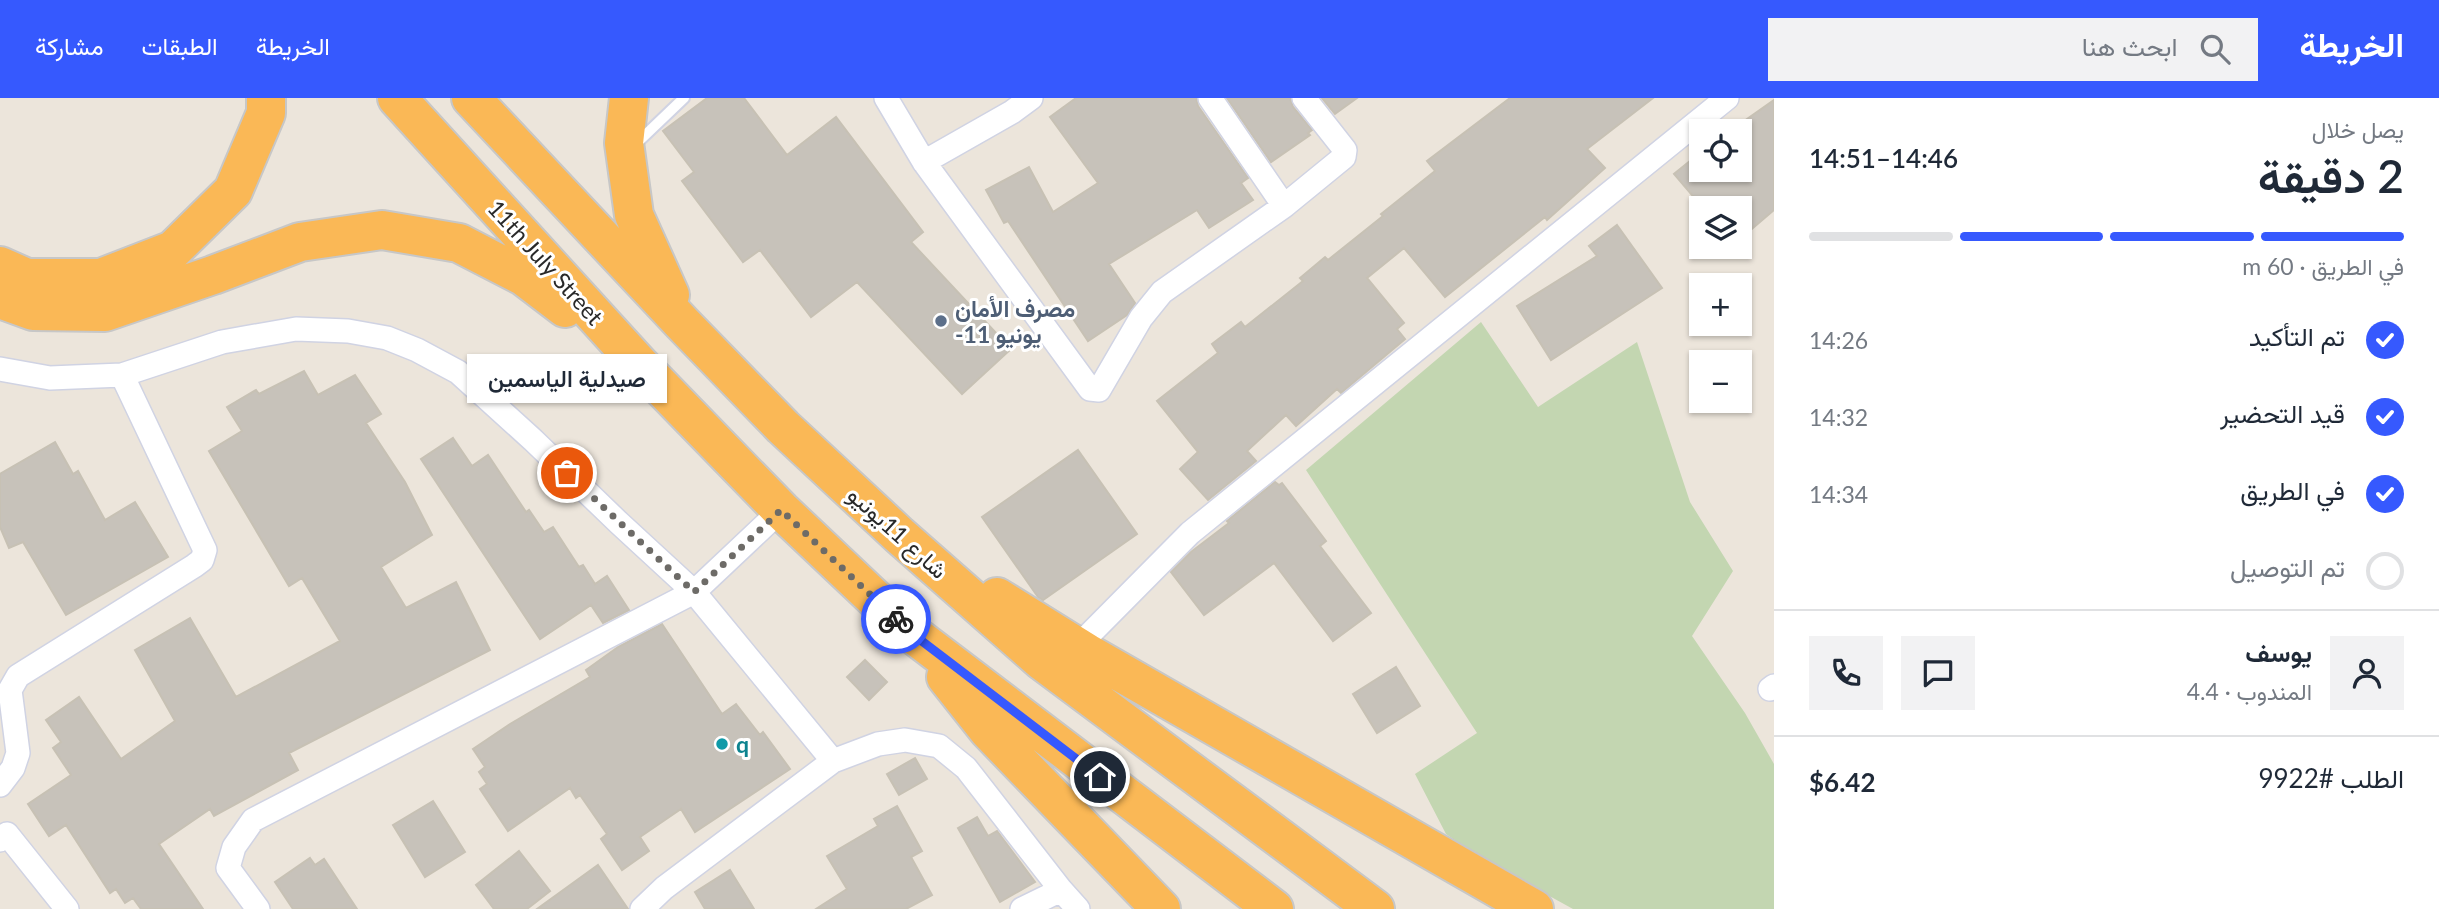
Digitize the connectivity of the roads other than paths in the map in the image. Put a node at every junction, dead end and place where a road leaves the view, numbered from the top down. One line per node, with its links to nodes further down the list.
1 (266, 98): 16 (highway)
2 (397, 98): 19 (highway, 11th July Street)
3 (471, 98): 18 (highway, شارع 11يونيو)
4 (629, 98): 15 (highway)
5 (649, 98): 12 (street)
6 (684, 98): 12 (lane)
7 (886, 98): 13 (street)
8 (1031, 98): 13 (street)
9 (1210, 98): 14 (street)
10 (1304, 98): 14 (street)
11 (1727, 98): 26 (street)
12 (639, 139): 15 (street)
13 (924, 162): 14 (street)
14 (1284, 206)
15 (634, 215): 18 (highway)
16 (0, 266)
17 (0, 299): 19 (highway)
18 (682, 323): 23 (highway, شارع 11يونيو)
19 (639, 364): 22 (highway, 11th July Street)
20 (0, 369): 21 (street)
21 (122, 375): 24 (street); 28 (street)
22 (781, 510): 24 (street); 25 (highway, 11th July Street)
23 (899, 535): 26 (highway); 38 (highway, شارع 11يونيو)
24 (694, 592): 27 (street); 32 (street)
25 (910, 632): 36 (highway); 37 (highway, 11th July Street)
26 (1077, 647): 39 (highway)
27 (833, 761): 30 (street); 33 (street)
28 (0, 785)
29 (2, 834): 31 (street)
30 (1061, 890): 34 (street); 35 (street)
31 (67, 909)
32 (258, 909)
33 (642, 909)
34 (1022, 909)
35 (1078, 909)
36 (1161, 909)
37 (1274, 909)
38 (1375, 909)
39 (1534, 909)

